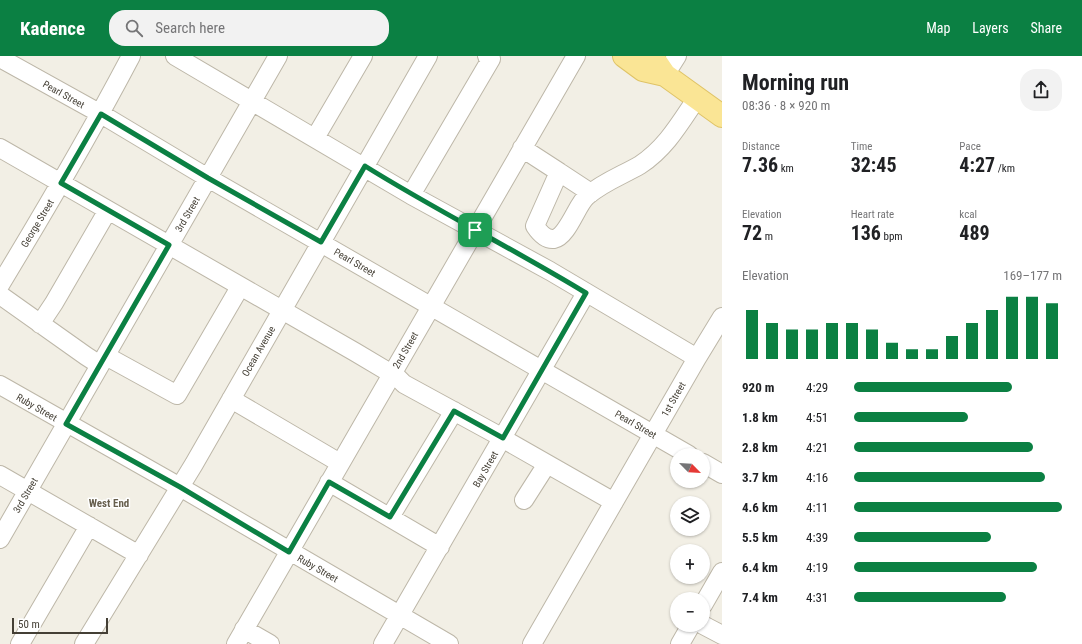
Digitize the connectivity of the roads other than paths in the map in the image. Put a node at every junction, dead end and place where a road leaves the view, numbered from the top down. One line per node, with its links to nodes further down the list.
1 (131, 56): 15 (street, George Street)
2 (278, 56): 14 (street, 3rd Street)
3 (363, 56): 17 (street)
4 (428, 56): 20 (street, Ocean Avenue)
5 (487, 56): 25 (street)
6 (576, 56): 19 (street, 2nd Street)
7 (624, 56): 12 (main road)
8 (652, 56): 12 (main road)
9 (678, 56): 12 (street)
10 (0, 58): 15 (street, Pearl Street)
11 (187, 59): 14 (street)
12 (665, 75): 13 (main road)
13 (697, 98): 16 (main road); 24 (street)
14 (252, 101): 17 (street); 22 (street, 3rd Street)
15 (101, 114): 22 (street, Pearl Street); 23 (street, George Street)
16 (722, 116)
17 (315, 138): 20 (street)
18 (0, 148): 23 (street)
19 (522, 148): 21 (street); 27 (street, 2nd Street)
20 (365, 166): 25 (street); 28 (street, Ocean Avenue)
21 (559, 172): 24 (street); 24 (street)
22 (208, 178): 28 (street, Pearl Street); 29 (street, 3rd Street)
23 (61, 183): 26 (street); 30 (street, George Street)
24 (592, 193)
25 (411, 195): 27 (street)
26 (108, 210): 29 (street); 38 (street)
27 (475, 230): 33 (street); 35 (street, 2nd Street)
28 (321, 242): 35 (street, Pearl Street); 36 (street, Ocean Avenue)
29 (169, 245): 31 (street); 40 (street, 3rd Street)
30 (0, 285): 32 (street)
31 (240, 287): 36 (street); 40 (street)
32 (0, 288)
33 (586, 293): 39 (street); 41 (street, Bay Street)
34 (0, 295): 38 (street)
35 (430, 306): 41 (street, Pearl Street); 42 (street, 2nd Street)
36 (282, 310): 42 (street); 44 (street, Ocean Avenue)
37 (722, 317): 39 (street, 1st Street)
38 (40, 324): 40 (street)
39 (697, 358): 47 (street, 1st Street)
40 (103, 360): 46 (street, 3rd Street)
41 (542, 370): 47 (street, Pearl Street); 48 (street, Bay Street)
42 (392, 374): 45 (street); 50 (street, 2nd Street)
43 (0, 385): 46 (street, Ruby Street)
44 (231, 399): 50 (street); 56 (street, Ocean Avenue)
45 (454, 411): 48 (street); 60 (street)
46 (66, 424): 56 (street, Ruby Street); 57 (street, 3rd Street)
47 (653, 434): 49 (street, Pearl Street); 59 (street, 1st Street)
48 (503, 438): 51 (street); 63 (street, Bay Street)
49 (677, 448)
50 (340, 463): 55 (street, 2nd Street)
51 (547, 464): 58 (street); 59 (street)
52 (710, 467): 53 (street)
53 (722, 474)
54 (0, 476): 57 (street)
55 (329, 482): 60 (street); 64 (street, 2nd Street)
56 (180, 487): 64 (street, Ruby Street); 65 (street, Ocean Avenue)
57 (28, 490): 61 (street); 62 (street, 3rd Street)
58 (524, 500)
59 (614, 502): 78 (street, 1st Street)
60 (390, 517): 63 (street)
61 (88, 526): 65 (street); 73 (street)
62 (0, 539)
63 (440, 547): 68 (street, Bay Street)
64 (289, 552): 68 (street, Ruby Street); 72 (street, 2nd Street)
65 (139, 555): 74 (street, Ocean Avenue)
66 (722, 572): 67 (street)
67 (710, 593)
68 (399, 616): 76 (street, Bay Street); 77 (street, Ruby Street)
69 (710, 628): 71 (street)
70 (687, 632): 79 (street)
71 (722, 636)
72 (240, 637): 75 (street)
73 (20, 644)
74 (84, 644)
75 (270, 644)
76 (383, 644)
77 (449, 644)
78 (532, 644)
79 (680, 644)

